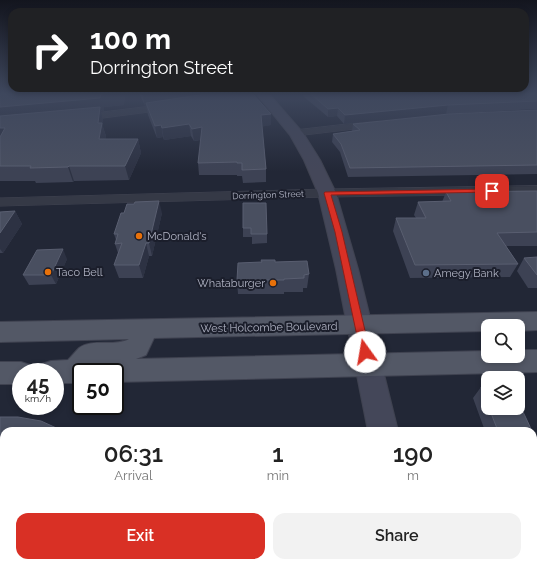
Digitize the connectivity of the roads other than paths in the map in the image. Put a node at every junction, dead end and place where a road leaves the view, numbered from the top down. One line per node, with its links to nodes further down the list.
1 (284, 119): 3 (main road)
2 (389, 122): 3 (street)
3 (296, 133): 5 (main road)
4 (537, 190): 5 (street, Dorrington Street)
5 (327, 193): 6 (street, Dorrington Street); 8 (main road)
6 (0, 202)
7 (537, 321): 8 (main road, West Holcombe Boulevard)
8 (359, 326): 9 (main road, West Holcombe Boulevard); 12 (main road)
9 (146, 329): 10 (main road, West Holcombe Boulevard); 13 (main road)
10 (0, 332)
11 (537, 361): 12 (main road)
12 (368, 365): 14 (main road); 17 (main road)
13 (64, 371)
14 (64, 372)
15 (0, 373): 16 (main road)
16 (12, 373)
17 (382, 427)

